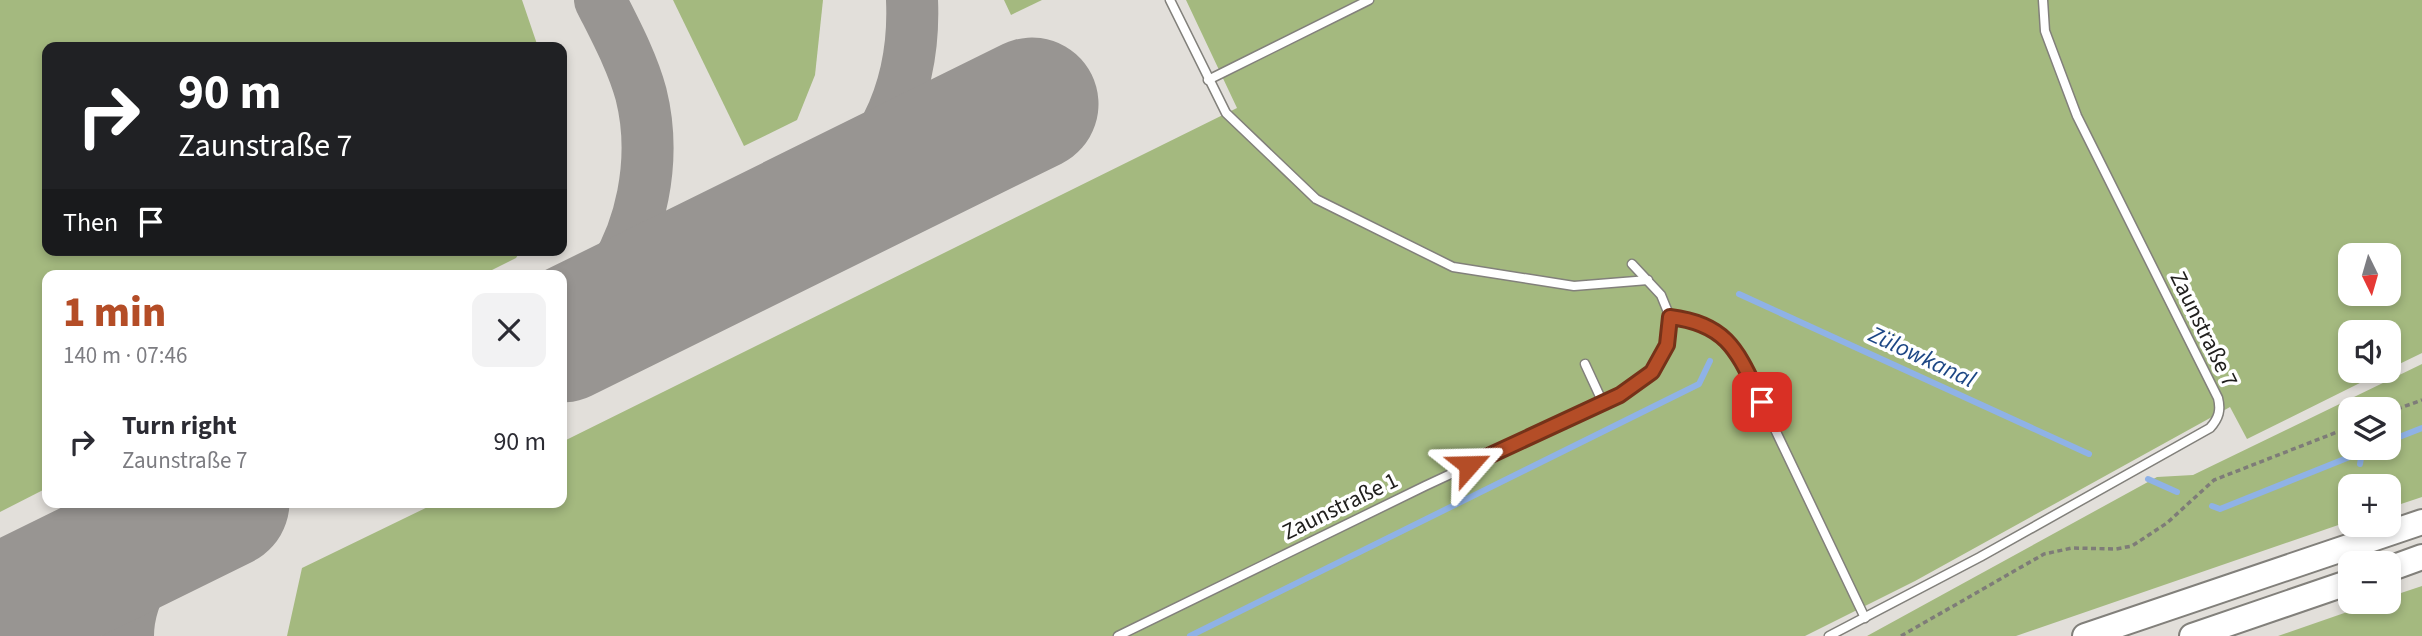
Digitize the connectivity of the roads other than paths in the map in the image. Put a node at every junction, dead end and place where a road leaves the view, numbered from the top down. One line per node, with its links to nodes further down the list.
1 (1170, 0): 4 (lane)
2 (1369, 0): 4 (lane)
3 (2043, 0): 14 (lane, Zaunstraße 7)
4 (1208, 80): 6 (lane)
5 (1632, 264): 6 (lane)
6 (1648, 280): 7 (lane)
7 (1670, 317): 9 (lane, Zaunstraße 1); 14 (lane)
8 (1586, 364): 9 (lane)
9 (1603, 403): 15 (lane, Zaunstraße 1)
10 (2422, 522): 17 (main road)
11 (2422, 557): 12 (main road)
12 (2401, 565)
13 (2338, 586): 18 (main road)
14 (1865, 618): 16 (lane, Zaunstraße 7)
15 (1118, 636)
16 (1829, 636)
17 (2085, 636)
18 (2192, 636)

